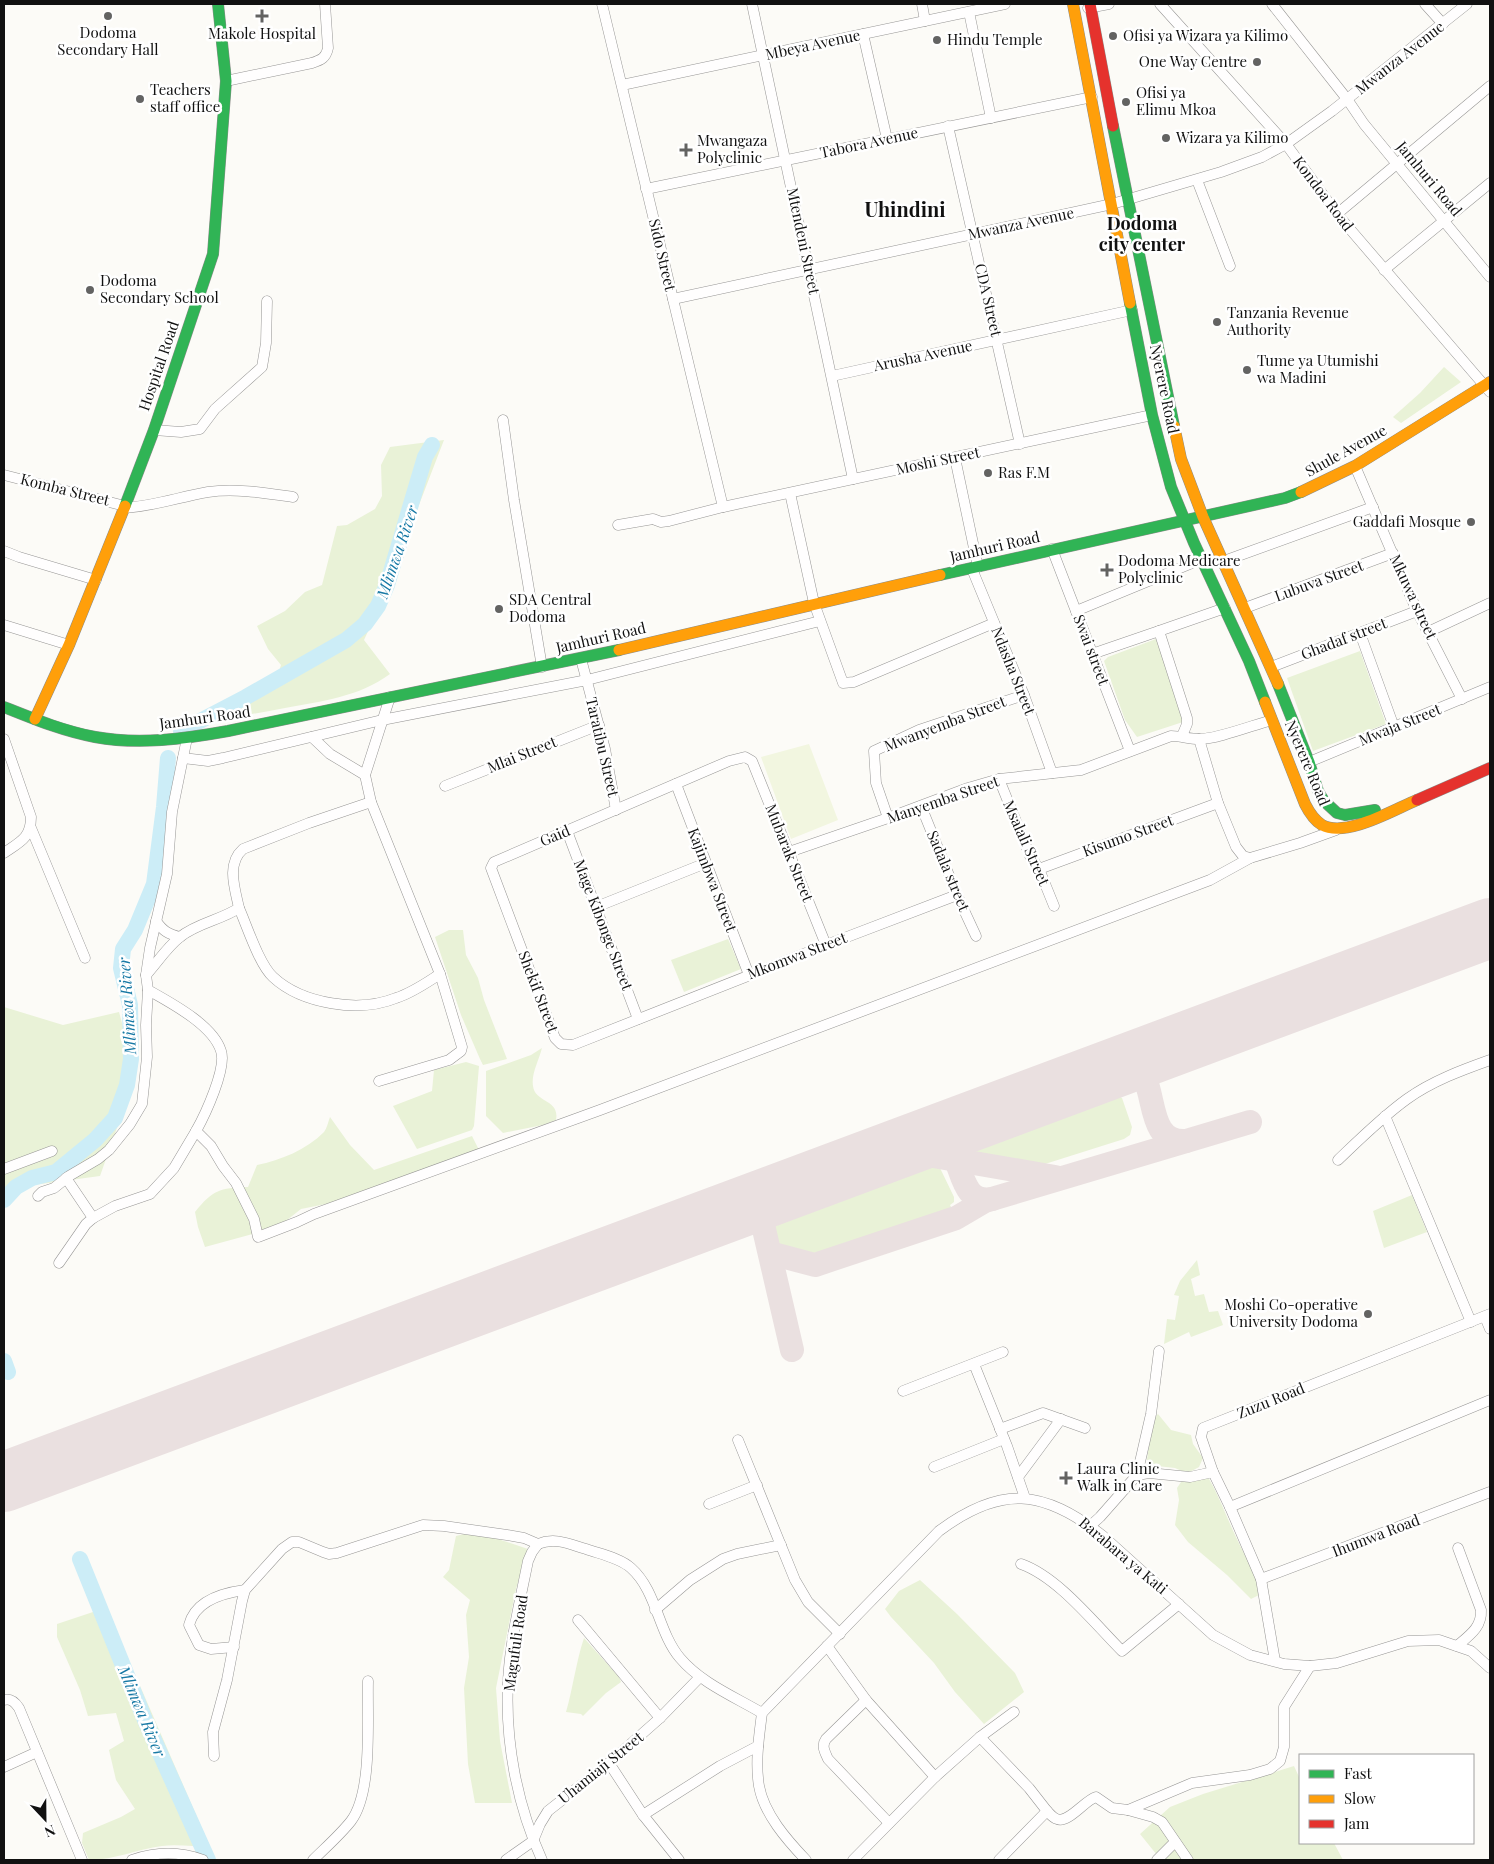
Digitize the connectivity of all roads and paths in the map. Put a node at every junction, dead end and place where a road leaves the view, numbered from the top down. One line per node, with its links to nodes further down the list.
1 (218, 4): 19 (main road, Hospital Road)
2 (325, 4): 19 (street)
3 (602, 4): 20 (street, Sido Street)
4 (752, 4): 18 (street, Mtendeni Street)
5 (922, 4): 15 (street)
6 (1005, 4): 14 (street, Mbeya Avenue)
7 (1109, 4): 12 (street)
8 (1160, 4): 27 (street, Kondoa Road)
9 (1272, 4): 23 (street, Jamhuri Road)
10 (1425, 4): 16 (street)
11 (1468, 4): 16 (street, Mwanza Avenue)
12 (1091, 6): 13 (street); 33 (main road, Nyerere Road)
13 (1074, 8): 22 (main road, Nyerere Road)
14 (969, 12): 15 (street, Mbeya Avenue); 24 (street)
15 (925, 21): 17 (street, Mbeya Avenue)
16 (1443, 24): 23 (street, Mwanza Avenue)
17 (863, 34): 18 (street, Mbeya Avenue); 26 (street)
18 (763, 55): 20 (street, Mbeya Avenue); 28 (street, Mtendeni Street)
19 (226, 81): 50 (main road, Hospital Road)
20 (622, 85): 32 (street, Sido Street)
21 (1490, 86): 29 (street)
22 (1092, 97): 24 (street, Tabora Avenue); 34 (main road, Nyerere Road)
23 (1347, 98): 27 (street, Mwanza Avenue); 29 (street, Jamhuri Road)
24 (991, 118): 25 (street, Tabora Avenue)
25 (948, 126): 26 (street, Tabora Avenue); 37 (street, CDA Street)
26 (887, 139): 28 (street, Tabora Avenue)
27 (1286, 144): 30 (street, Mwanza Avenue); 35 (street, Kondoa Road)
28 (786, 160): 32 (street, Tabora Avenue); 39 (street, Mtendeni Street)
29 (1397, 164): 35 (street); 36 (street, Jamhuri Road)
30 (1197, 180): 33 (street, Mwanza Avenue); 38 (street)
31 (1490, 183): 36 (street)
32 (646, 189): 42 (street, Sido Street)
33 (1127, 200): 34 (street, Mwanza Avenue); 61 (main road, Nyerere Road)
34 (1112, 204): 37 (street, Mwanza Avenue); 44 (main road, Nyerere Road)
35 (1337, 214): 40 (street, Kondoa Road)
36 (1445, 220): 40 (street); 41 (street, Jamhuri Road)
37 (973, 234): 39 (street, Mwanza Avenue); 45 (street, CDA Street)
38 (1230, 266)
39 (809, 270): 42 (street, Mwanza Avenue); 46 (street, Mtendeni Street)
40 (1384, 270): 47 (street, Kondoa Road)
41 (1490, 277)
42 (673, 299): 59 (street, Sido Street)
43 (267, 301): 50 (street)
44 (1132, 310): 45 (street, Arusha Avenue); 48 (main road, Nyerere Road)
45 (997, 340): 46 (street, Arusha Avenue); 51 (street, CDA Street)
46 (832, 376): 55 (street, Mtendeni Street)
47 (1488, 386): 53 (main road, Shule Avenue)
48 (1152, 415): 51 (street, Moshi Street); 62 (main road, Nyerere Road)
49 (504, 420): 86 (street)
50 (154, 430): 58 (main road, Hospital Road)
51 (1020, 444): 52 (street, Moshi Street)
52 (955, 458): 55 (street, Moshi Street); 69 (street, Ndasha Street)
53 (1355, 466): 60 (street, Mkuwa street); 61 (main road, Shule Avenue)
54 (4, 475): 58 (street, Komba Street)
55 (853, 479): 56 (street, Moshi Street)
56 (790, 493): 59 (street, Moshi Street); 71 (street)
57 (293, 497): 58 (street, Komba Street)
58 (125, 507): 70 (main road, Hospital Road)
59 (723, 507): 63 (street, Moshi Street)
60 (1372, 507): 66 (street, Mkuwa street); 68 (street)
61 (1203, 517): 62 (main road, Jamhuri Road); 68 (main road, Nyerere Road)
62 (1184, 521): 64 (main road, Jamhuri Road); 67 (main road, Nyerere Road)
63 (618, 525)
64 (1052, 549): 69 (main road, Jamhuri Road); 75 (street, Swai street)
65 (4, 551): 70 (street)
66 (1393, 553): 74 (street, Lubuva Street); 76 (street, Mkuwa street)
67 (1202, 559): 73 (main road, Nyerere Road); 75 (street)
68 (1224, 561): 74 (main road, Nyerere Road)
69 (975, 568): 71 (main road, Jamhuri Road); 78 (street, Ndasha Street)
70 (96, 580): 83 (main road, Hospital Road)
71 (814, 603): 77 (street); 85 (main road, Jamhuri Road)
72 (1490, 603): 82 (street)
73 (1225, 608): 80 (street); 96 (main road, Nyerere Road)
74 (1246, 608): 87 (main road, Nyerere Road)
75 (1076, 611): 84 (street, Swai street)
76 (1417, 611): 81 (street, Ghadaf street); 82 (street, Mkuwa street)
77 (820, 621): 78 (street); 88 (street)
78 (994, 623): 90 (street, Ndasha Street)
79 (4, 625): 83 (street)
80 (1158, 631): 84 (street); 99 (street)
81 (1360, 632): 87 (street, Ghadaf street); 98 (street)
82 (1428, 632): 92 (street, Mkuwa street)
83 (69, 645): 94 (main road, Hospital Road)
84 (1092, 654): 104 (street, Swai street)
85 (581, 659): 86 (main road, Jamhuri Road); 88 (street, Taratibu Street)
86 (542, 667): 91 (main road, Jamhuri Road)
87 (1271, 667): 107 (main road, Nyerere Road)
88 (587, 680): 95 (street); 97 (street, Taratibu Street)
89 (1490, 688): 92 (street, Mwaja Street)
90 (1024, 694): 109 (street, Ndasha Street); 119 (street, Mwanyemba Street)
91 (390, 697): 95 (street); 101 (main road, Jamhuri Road)
92 (1462, 699): 98 (street, Mwaja Street)
93 (4, 710): 94 (main road, Jamhuri Road)
94 (36, 719): 101 (main road, Jamhuri Road)
95 (382, 720): 100 (street); 110 (street)
96 (1272, 720): 103 (street, Manyemba Street); 121 (main road, Nyerere Road)
97 (599, 724): 113 (street, Mlai Street); 117 (street, Taratibu Street)
98 (1394, 727): 107 (street, Mwaja Street)
99 (1182, 736): 103 (street, Manyemba Street); 104 (street, Manyemba Street)
100 (312, 737): 105 (street); 110 (street)
101 (187, 738): 105 (street)
102 (4, 739): 120 (street)
103 (1199, 739): 115 (street)
104 (1130, 751): 109 (street, Manyemba Street)
105 (183, 758): 133 (street)
106 (752, 761): 112 (street, Taratibu Street); 123 (street, Mubarak Street)
107 (1309, 762): 118 (main road, Nyerere Road)
108 (1490, 768): 118 (main road)
109 (1052, 773): 111 (street, Manyemba Street)
110 (365, 775): 114 (street)
111 (999, 780): 116 (street, Manyemba Street); 128 (street, Msalali Street)
112 (676, 784): 117 (street, Taratibu Street); 127 (street, Kajimbwa Street)
113 (445, 786)
114 (371, 802): 132 (street); 138 (street)
115 (1218, 803): 125 (street); 128 (street, Kisumo Street)
116 (921, 806): 119 (street, Manyemba Street); 129 (street, Sadala street)
117 (616, 810): 122 (street, Gaid)
118 (1388, 811): 121 (main road)
119 (888, 818): 123 (street, Manyemba Street)
120 (31, 828): 124 (street); 137 (street)
121 (1337, 829): 125 (street)
122 (567, 831): 126 (street, Gaid); 131 (street, Mage Kibonge Street)
123 (789, 852): 136 (street, Mubarak Street)
124 (4, 853)
125 (1250, 858): 146 (street)
126 (494, 862): 142 (street, Shekif Street)
127 (706, 863): 131 (street); 140 (street, Kajimbwa Street)
128 (1039, 869): 130 (street, Msalali Street)
129 (957, 895): 135 (street, Sadala street); 136 (street, Mkomwa Street)
130 (1054, 906)
131 (596, 907): 142 (street, Mage Kibonge Street)
132 (239, 908): 134 (street); 138 (street)
133 (156, 921): 134 (street); 139 (street)
134 (180, 936): 139 (street)
135 (976, 936)
136 (826, 945): 140 (street, Mkomwa Street)
137 (85, 958)
138 (440, 974): 144 (street)
139 (146, 975): 141 (street)
140 (749, 975): 142 (street, Mkomwa Street)
141 (148, 990): 146 (street); 150 (street)
142 (638, 1018)
143 (1490, 1060): 145 (street)
144 (379, 1080)
145 (1386, 1116): 148 (street); 155 (street)
146 (196, 1131): 152 (street)
147 (52, 1151): 149 (street)
148 (1338, 1160)
149 (4, 1169)
150 (66, 1178): 151 (street); 152 (street)
151 (38, 1196)
152 (93, 1218): 153 (street)
153 (59, 1263)
154 (1488, 1316): 155 (street, Zuzu Road); 156 (street)
155 (1471, 1322): 168 (street, Zuzu Road)
156 (1490, 1329)
157 (1159, 1351): 169 (street)
158 (1003, 1352): 159 (street)
159 (974, 1364): 160 (street); 164 (street)
160 (903, 1392)
161 (1490, 1400): 175 (street)
162 (1061, 1418): 163 (street); 164 (street); 170 (street)
163 (1085, 1428)
164 (1000, 1429): 165 (street)
165 (1004, 1439): 167 (street); 170 (street)
166 (738, 1440): 171 (street)
167 (934, 1467)
168 (1212, 1472): 169 (street); 175 (street, Zuzu Road)
169 (1137, 1475): 176 (street)
170 (1018, 1477): 173 (street)
171 (757, 1485): 174 (street); 178 (street)
172 (1490, 1492): 181 (street, Ihumwa Road)
173 (1025, 1498): 176 (street, Barabara ya Kati); 186 (street, Barabara ya Kati)
174 (709, 1504)
175 (1230, 1507): 181 (street, Zuzu Road)
176 (1090, 1526): 183 (street, Barabara ya Kati)
177 (538, 1544): 182 (street); 184 (street); 211 (street, Magufuli Road)
178 (781, 1545): 184 (street); 186 (street)
179 (1458, 1548): 188 (street)
180 (1021, 1564): 183 (street)
181 (1261, 1579): 190 (street, Zuzu Road)
182 (245, 1590): 189 (street); 189 (street)
183 (1179, 1604): 190 (street, Barabara ya Kati)
184 (655, 1610): 193 (street)
185 (578, 1620): 199 (street)
186 (840, 1634): 187 (street, Barabara ya Kati)
187 (828, 1646): 196 (street); 198 (street, Barabara ya Kati)
188 (1457, 1646): 191 (street, Barabara ya Kati); 192 (street, Barabara ya Kati)
189 (234, 1647): 203 (street)
190 (1275, 1661): 191 (street, Barabara ya Kati)
191 (1310, 1666): 207 (street)
192 (1490, 1668)
193 (700, 1677): 198 (street); 199 (street, Uhamiaji Street)
194 (368, 1681): 216 (street)
195 (4, 1700): 202 (street)
196 (866, 1700): 206 (street); 210 (street)
197 (1014, 1712): 200 (street)
198 (762, 1713): 201 (street)
199 (660, 1718): 204 (street, Uhamiaji Street)
200 (980, 1737): 206 (street); 208 (street)
201 (758, 1746): 209 (street); 220 (street)
202 (37, 1752): 205 (street); 214 (street)
203 (214, 1756)
204 (610, 1764): 209 (street); 211 (street, Uhamiaji Street)
205 (4, 1767)
206 (935, 1777): 210 (street)
207 (1128, 1810): 208 (street); 212 (street)
208 (1047, 1811): 222 (street)
209 (643, 1815): 219 (street)
210 (889, 1823): 221 (street)
211 (533, 1841): 217 (street); 218 (street, Magufuli Road)
212 (1175, 1842): 223 (street); 224 (street)
213 (199, 1859): 215 (street)
214 (82, 1860)
215 (132, 1860)
216 (313, 1860)
217 (506, 1860)
218 (542, 1860)
219 (679, 1860)
220 (806, 1860)
221 (853, 1860)
222 (999, 1860)
223 (1157, 1860)
224 (1188, 1860)

